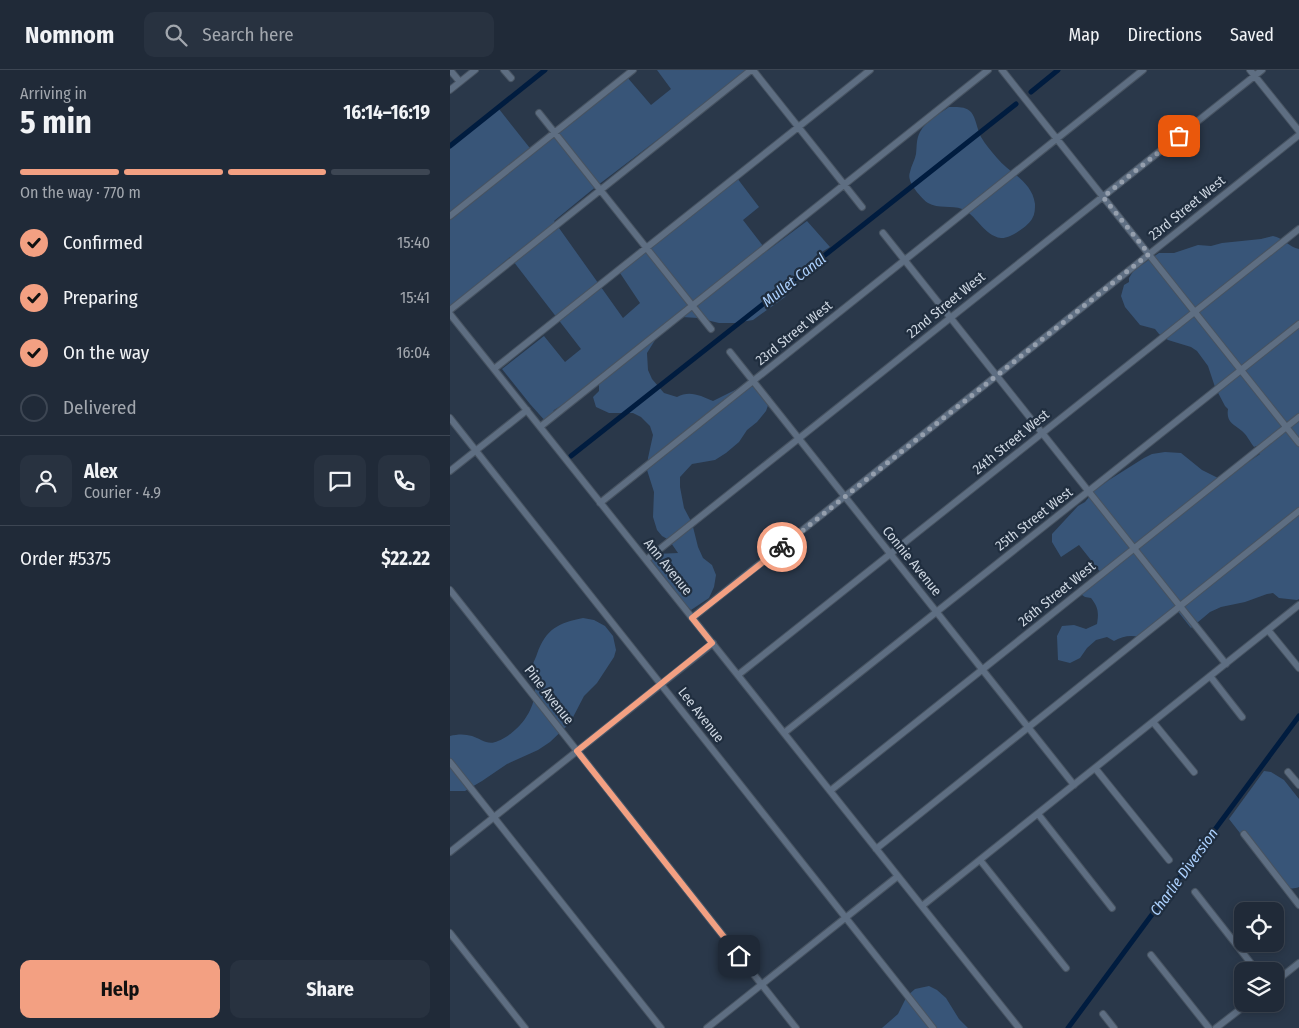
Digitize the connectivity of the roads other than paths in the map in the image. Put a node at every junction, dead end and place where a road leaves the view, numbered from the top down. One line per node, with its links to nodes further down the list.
1 (450, 70): 13 (street)
2 (475, 70): 13 (street)
3 (504, 70): 12 (street)
4 (633, 70): 17 (street)
5 (752, 70): 16 (street); 21 (street)
6 (870, 70): 16 (street)
7 (988, 70): 20 (street)
8 (1002, 70): 19 (street)
9 (1143, 70): 19 (street, 23rd Street West)
10 (1262, 70): 11 (street, 22nd Street West)
11 (1252, 73): 18 (street); 22 (street, 22nd Street West)
12 (511, 78)
13 (460, 82): 14 (street)
14 (450, 90)
15 (539, 113): 17 (street)
16 (798, 127): 20 (street); 27 (street)
17 (554, 133): 21 (street); 24 (street)
18 (1299, 133): 28 (street, 23rd Street West)
19 (1056, 139): 22 (street); 29 (street, 23rd Street West)
20 (844, 185): 23 (street); 30 (street)
21 (600, 190): 27 (street); 31 (street)
22 (1103, 197): 28 (street); 33 (street, 22nd Street West)
23 (862, 207)
24 (450, 216)
25 (1299, 229): 32 (street, 24th Street West)
26 (883, 233): 29 (street)
27 (646, 248): 30 (street); 37 (street)
28 (1149, 254): 32 (street); 39 (street, 23rd Street West)
29 (904, 260): 33 (street); 40 (street, 23rd Street West)
30 (692, 306): 35 (street); 44 (street)
31 (450, 312): 37 (street, Ann Avenue)
32 (1195, 312): 38 (street); 46 (street, 24th Street West)
33 (950, 318): 39 (street); 47 (street, 22nd Street West)
34 (1299, 324): 38 (street, 25th Street West)
35 (711, 329)
36 (730, 352): 40 (street, Connie Avenue)
37 (494, 369): 41 (street, Ann Avenue)
38 (1241, 370): 45 (street); 51 (street, 25th Street West)
39 (996, 376): 46 (street); 52 (street, 23rd Street West)
40 (753, 381): 47 (street, Connie Avenue); 53 (street, 23rd Street West)
41 (527, 410): 44 (street, Ann Avenue); 49 (street)
42 (1299, 417): 45 (street, 26th Street West)
43 (450, 418): 49 (street, Lee Avenue)
44 (540, 427): 53 (street, Ann Avenue)
45 (1287, 427): 48 (street); 55 (street, 26th Street West)
46 (1042, 433): 51 (street); 56 (street, 24th Street West)
47 (798, 439): 52 (street, Connie Avenue); 57 (street, 22nd Street West)
48 (1299, 443)
49 (476, 450): 50 (street); 70 (street, Lee Avenue)
50 (450, 470)
51 (1089, 491): 55 (street); 61 (street, 25th Street West)
52 (844, 497): 56 (street, Connie Avenue); 62 (street, 23rd Street West)
53 (600, 503): 57 (street, Ann Avenue)
54 (1299, 511): 60 (street)
55 (1134, 548): 60 (street); 67 (street, 26th Street West)
56 (890, 554): 61 (street, Connie Avenue); 68 (street, 24th Street West)
57 (646, 560): 62 (street, Ann Avenue)
58 (450, 590): 75 (street, Pine Avenue)
59 (1299, 605): 63 (street)
60 (1180, 606): 65 (street); 73 (street)
61 (937, 612): 67 (street, Connie Avenue); 74 (street, 25th Street West)
62 (692, 618): 64 (street, Ann Avenue)
63 (1268, 630): 65 (street); 66 (street)
64 (712, 643): 68 (street, Ann Avenue); 70 (street)
65 (1226, 664): 69 (street)
66 (1299, 668)
67 (982, 670): 73 (street, Connie Avenue); 82 (street, 26th Street West)
68 (738, 675): 74 (street, Ann Avenue)
69 (1210, 676): 71 (street); 72 (street)
70 (660, 684): 75 (street); 95 (street, Lee Avenue)
71 (1242, 717)
72 (1153, 722): 77 (street); 78 (street)
73 (1028, 727): 80 (street, Connie Avenue); 86 (street)
74 (784, 733): 82 (street, Ann Avenue)
75 (577, 751): 84 (street); 102 (street, Pine Avenue)
76 (450, 762): 84 (street)
77 (1095, 768): 80 (street); 89 (street)
78 (1194, 772)
79 (1288, 772): 81 (street)
80 (1074, 785): 83 (street)
81 (1299, 785)
82 (830, 791): 86 (street, Ann Avenue)
83 (1038, 814): 88 (street); 94 (street)
84 (494, 817): 87 (street); 106 (street)
85 (1244, 834): 92 (street)
86 (876, 849): 90 (street, Ann Avenue)
87 (450, 852)
88 (980, 860): 93 (street); 100 (street)
89 (1169, 860)
90 (898, 876): 93 (street, Ann Avenue); 95 (street)
91 (1195, 892): 98 (street)
92 (1299, 905)
93 (922, 906): 110 (street, Ann Avenue)
94 (1112, 908)
95 (846, 917): 102 (street); 109 (street, Lee Avenue)
96 (450, 934): 105 (street)
97 (1150, 954): 112 (street)
98 (1250, 962)
99 (1299, 963): 101 (street)
100 (1066, 968)
101 (1284, 975)
102 (761, 984): 107 (street); 108 (street, Pine Avenue)
103 (1237, 1012): 113 (street)
104 (1103, 1014): 111 (street)
105 (525, 1028)
106 (661, 1028)
107 (707, 1028)
108 (796, 1028)
109 (933, 1028)
110 (1019, 1028)
111 (1114, 1028)
112 (1209, 1028)
113 (1216, 1028)

